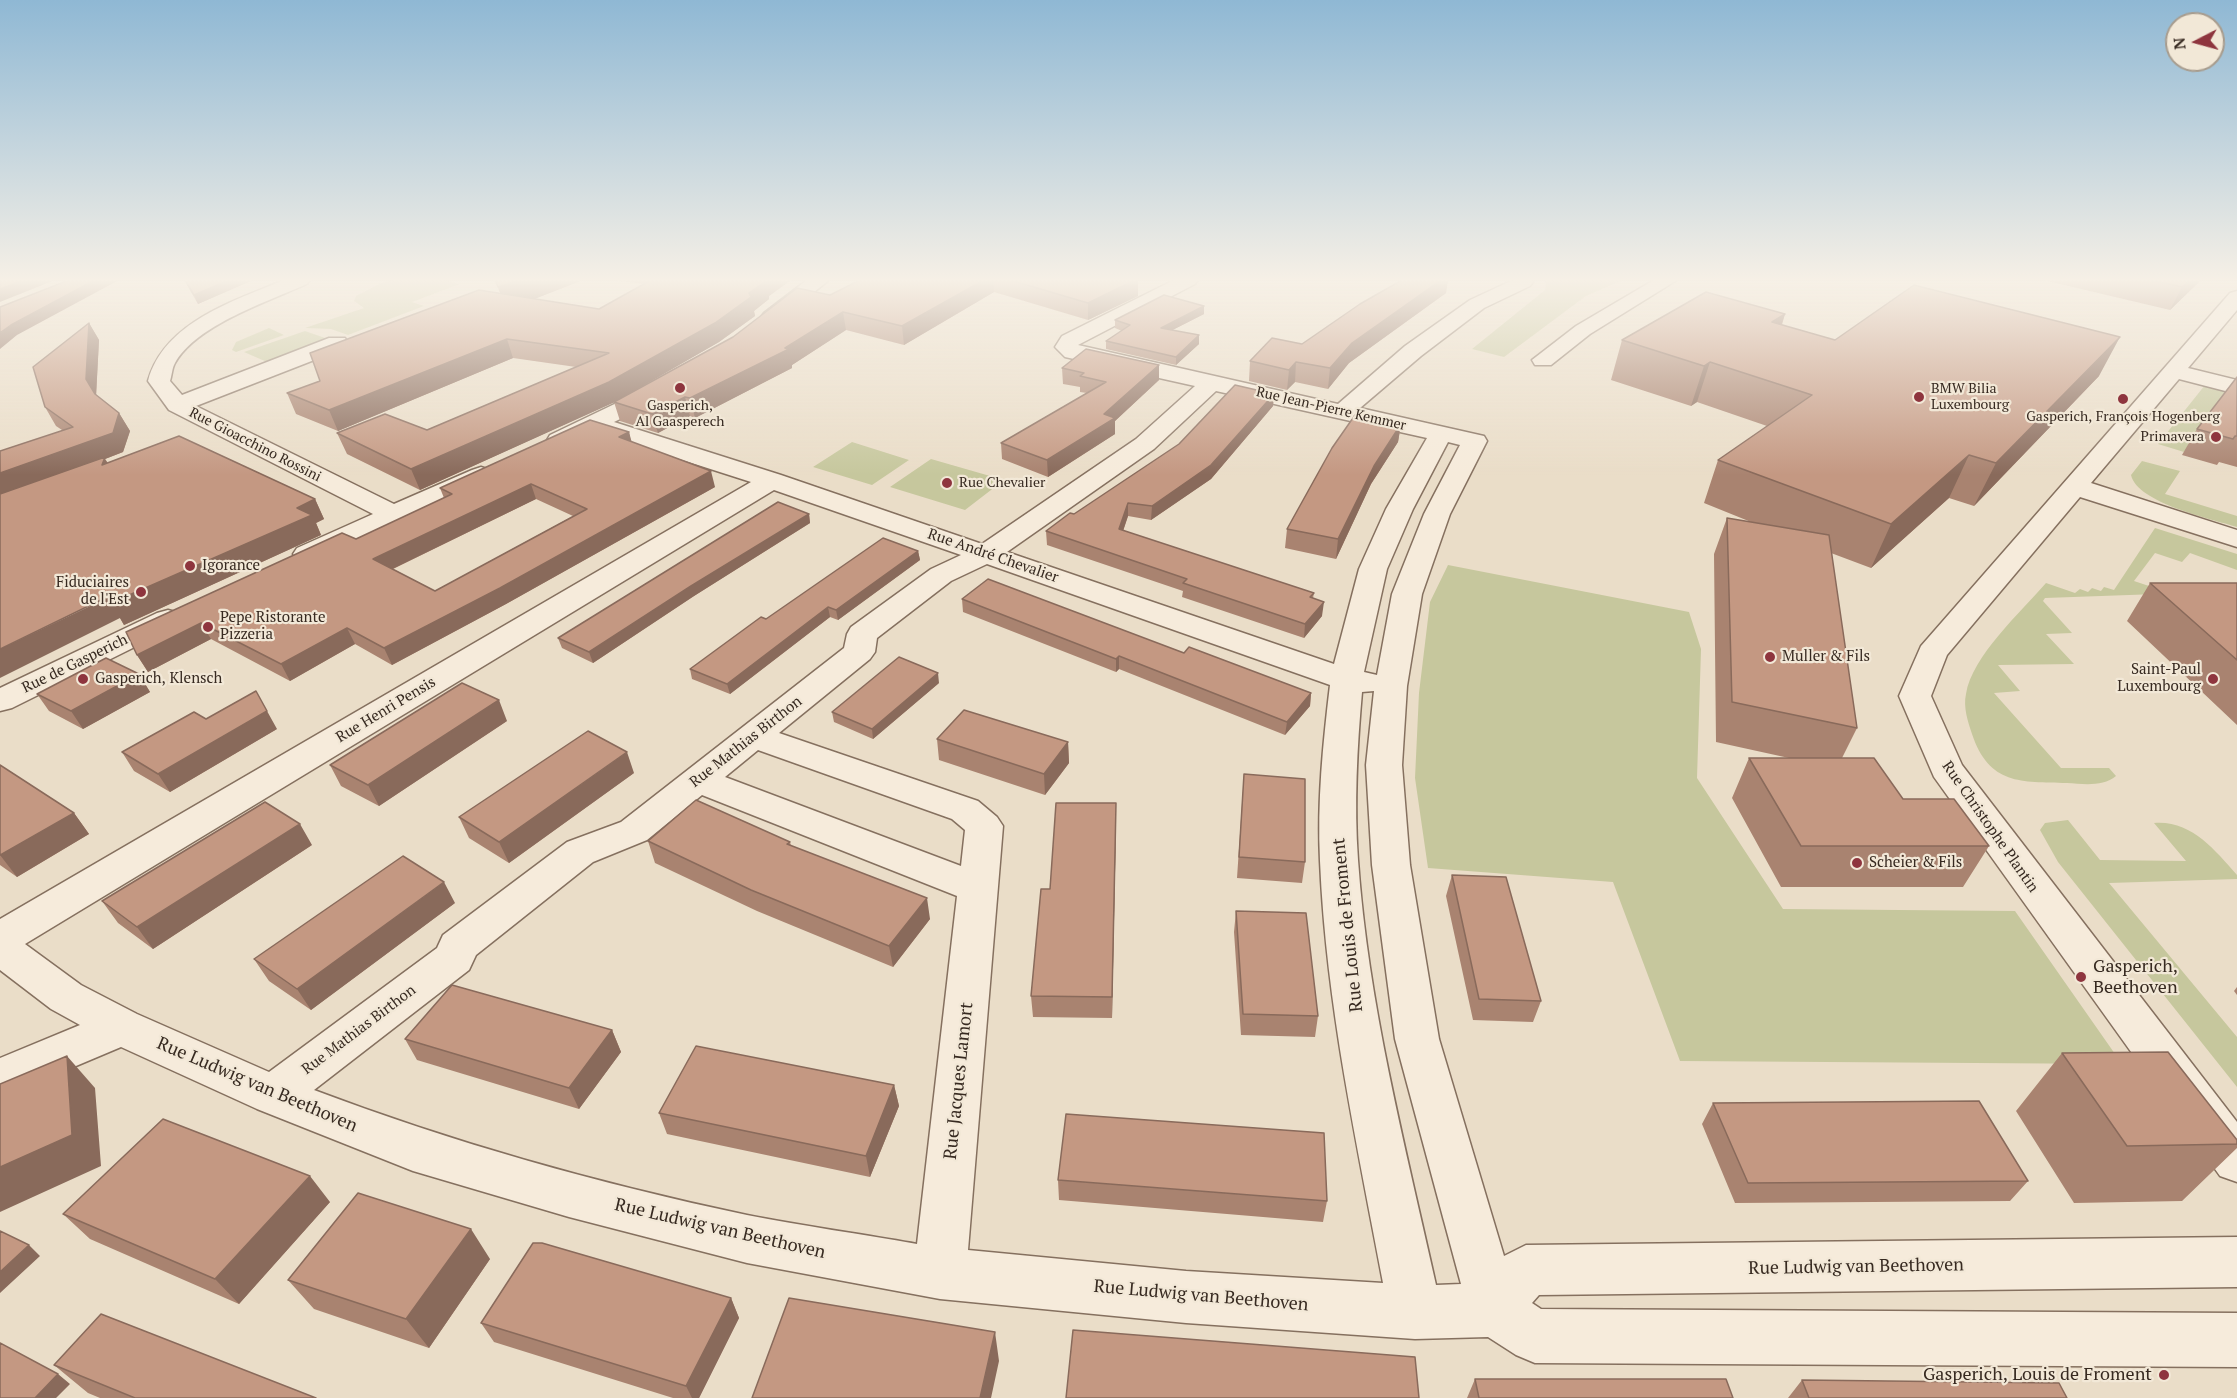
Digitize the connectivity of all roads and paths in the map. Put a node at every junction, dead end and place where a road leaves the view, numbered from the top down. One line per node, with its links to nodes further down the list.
1 (179, 345): 12 (street, Rue Gioacchino Rossini)
2 (331, 345): 12 (street)
3 (1067, 345): 10 (street, Rue Jean-Pierre Kemmer)
4 (1421, 345): 13 (street)
5 (1563, 345): 7 (street)
6 (2197, 345): 8 (street, Rue Christophe Plantin)
7 (1543, 360)
8 (2175, 371): 11 (street); 21 (street, Rue Christophe Plantin)
9 (676, 381): 14 (street)
10 (1211, 382): 13 (street, Rue Jean-Pierre Kemmer); 26 (street, Rue Mathias Birthon)
11 (2237, 387)
12 (177, 405): 15 (street, Rue Gioacchino Rossini)
13 (1343, 411): 16 (street, Rue Jean-Pierre Kemmer)
14 (595, 424): 18 (street); 20 (street, Rue André Chevalier)
15 (220, 427): 17 (street); 23 (street, Rue Gioacchino Rossini)
16 (1447, 435): 22 (street, Rue Louis de Froment); 24 (street)
17 (189, 439)
18 (541, 448)
19 (497, 468): 23 (street)
20 (772, 480): 26 (street, Rue André Chevalier); 35 (street, Rue Henri Pensis)
21 (2076, 487): 25 (street); 40 (street, Rue Christophe Plantin)
22 (1400, 506): 24 (street); 29 (street, Rue Louis de Froment)
23 (393, 514): 27 (street)
24 (1437, 514): 30 (street)
25 (2237, 539)
26 (986, 554): 29 (street, Rue André Chevalier); 32 (street, Rue Mathias Birthon)
27 (281, 566)
28 (196, 606): 31 (street, Rue de Gasperich)
29 (1345, 680): 30 (street, Rue André Chevalier); 44 (street, Rue Louis de Froment)
30 (1391, 686): 43 (street)
31 (0, 701)
32 (753, 736): 33 (street, Rue Mathias Birthon); 34 (street, Rue Jacques Lamort)
33 (698, 780): 34 (street); 39 (street, Rue Mathias Birthon)
34 (977, 888): 42 (street, Rue Jacques Lamort)
35 (0, 939)
36 (0, 946): 37 (street, Rue Ludwig van Beethoven)
37 (122, 1027): 38 (street); 39 (street, Rue Ludwig van Beethoven)
38 (0, 1078)
39 (273, 1095): 42 (street, Rue Ludwig van Beethoven)
40 (2237, 1160)
41 (2237, 1262): 43 (street, Rue Ludwig van Beethoven)
42 (940, 1273): 44 (street, Rue Ludwig van Beethoven)
43 (1494, 1310): 44 (street, Rue Ludwig van Beethoven); 45 (street)
44 (1415, 1312)
45 (2237, 1340)

